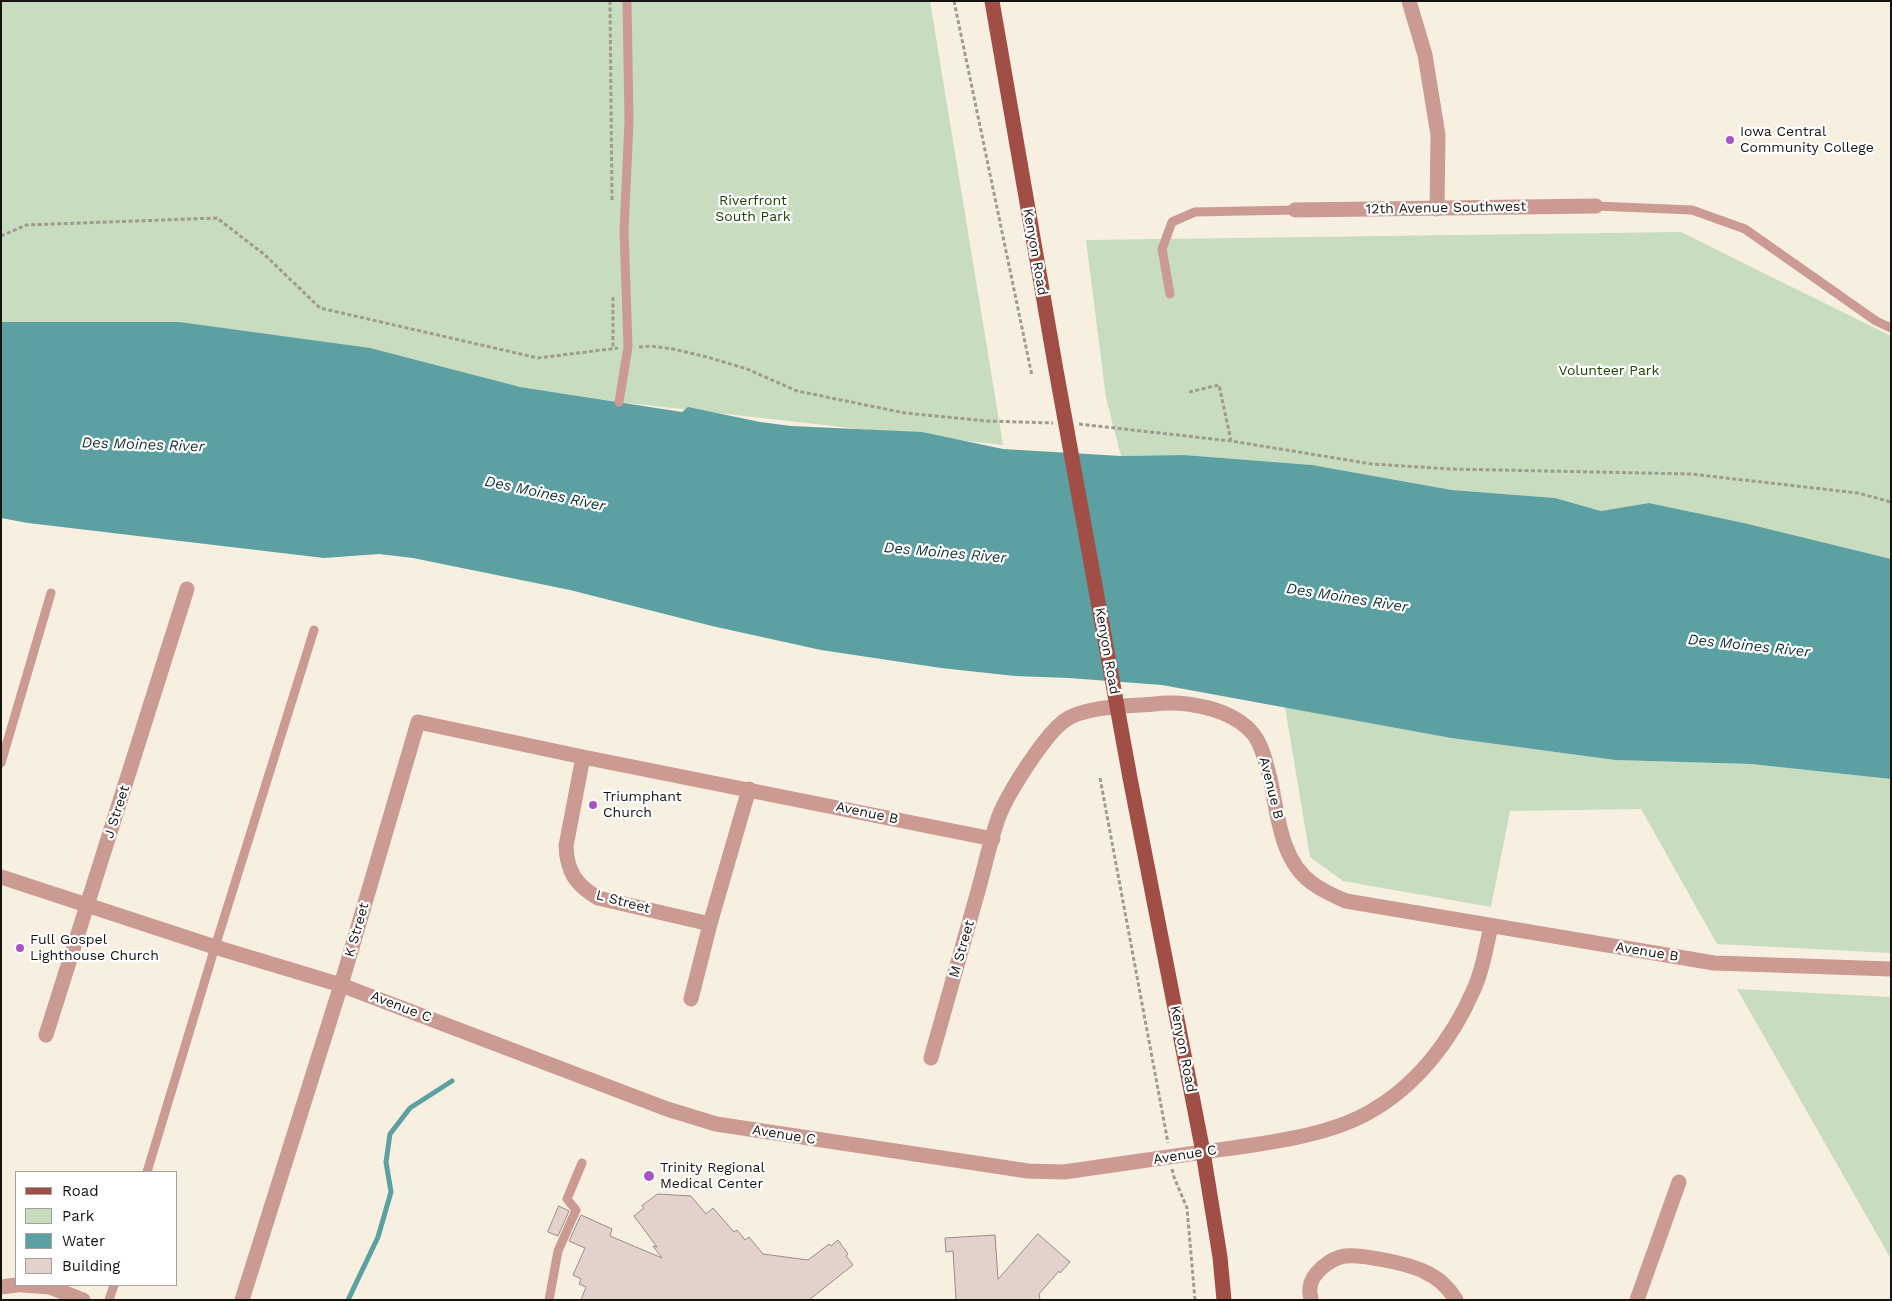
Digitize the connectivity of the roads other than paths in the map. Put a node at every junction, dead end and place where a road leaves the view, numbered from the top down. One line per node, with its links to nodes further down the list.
1 (627, 1): 9 (lane)
2 (992, 1): 27 (main road, Kenyon Road)
3 (1409, 1): 5 (street)
4 (1596, 206): 5 (street, 12th Avenue Southwest); 8 (lane)
5 (1437, 209): 6 (street, 12th Avenue Southwest)
6 (1295, 210): 7 (lane)
7 (1170, 294)
8 (1891, 328)
9 (619, 402)
10 (187, 589): 18 (street, J Street)
11 (51, 593): 14 (lane)
12 (314, 630): 21 (lane)
13 (583, 757): 15 (street, Avenue B); 19 (street, L Street); 23 (street, K Street)
14 (1, 763)
15 (749, 789): 16 (street, Avenue B); 19 (street)
16 (993, 839): 20 (street, Avenue B); 26 (street, M Street)
17 (1, 877): 18 (street, Avenue C)
18 (87, 906): 21 (street, Avenue C); 25 (street, J Street)
19 (710, 924): 24 (street)
20 (1491, 926): 22 (street, Avenue B); 27 (street, Avenue C)
21 (215, 947): 23 (street, Avenue C); 29 (lane)
22 (1891, 969)
23 (341, 984): 27 (street, Avenue C); 37 (street, K Street)
24 (691, 999)
25 (46, 1035)
26 (931, 1058)
27 (1203, 1152): 39 (main road, Kenyon Road)
28 (582, 1163): 38 (lane)
29 (148, 1171)
30 (1679, 1182): 42 (street)
31 (15, 1285): 34 (street)
32 (36, 1286): 35 (street)
33 (114, 1286): 36 (lane)
34 (1, 1287)
35 (83, 1300)
36 (109, 1300)
37 (242, 1300)
38 (549, 1300)
39 (1224, 1300)
40 (1311, 1300): 41 (street)
41 (1456, 1300)
42 (1638, 1300)

